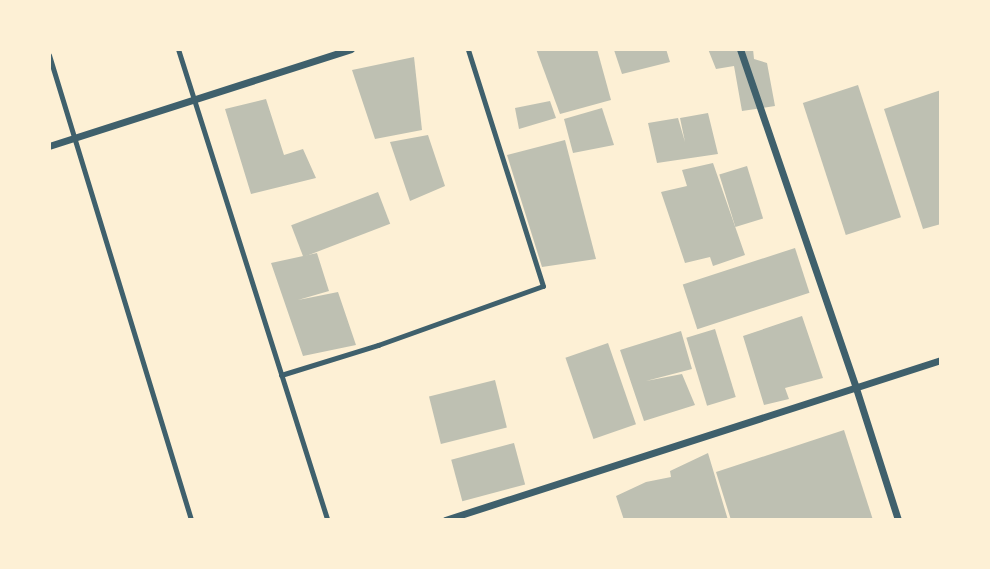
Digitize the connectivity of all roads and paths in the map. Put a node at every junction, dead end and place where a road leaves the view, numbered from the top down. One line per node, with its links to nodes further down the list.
1 (178, 49): 6 (lane)
2 (351, 49): 6 (street)
3 (468, 49): 10 (lane)
4 (740, 49): 11 (street)
5 (49, 55): 7 (lane)
6 (193, 98): 7 (street); 10 (lane)
7 (76, 137): 8 (street); 12 (lane)
8 (49, 146)
9 (941, 360): 11 (street)
10 (281, 375): 13 (lane)
11 (855, 385): 14 (street); 15 (street)
12 (191, 520)
13 (327, 520)
14 (445, 520)
15 (898, 520)

